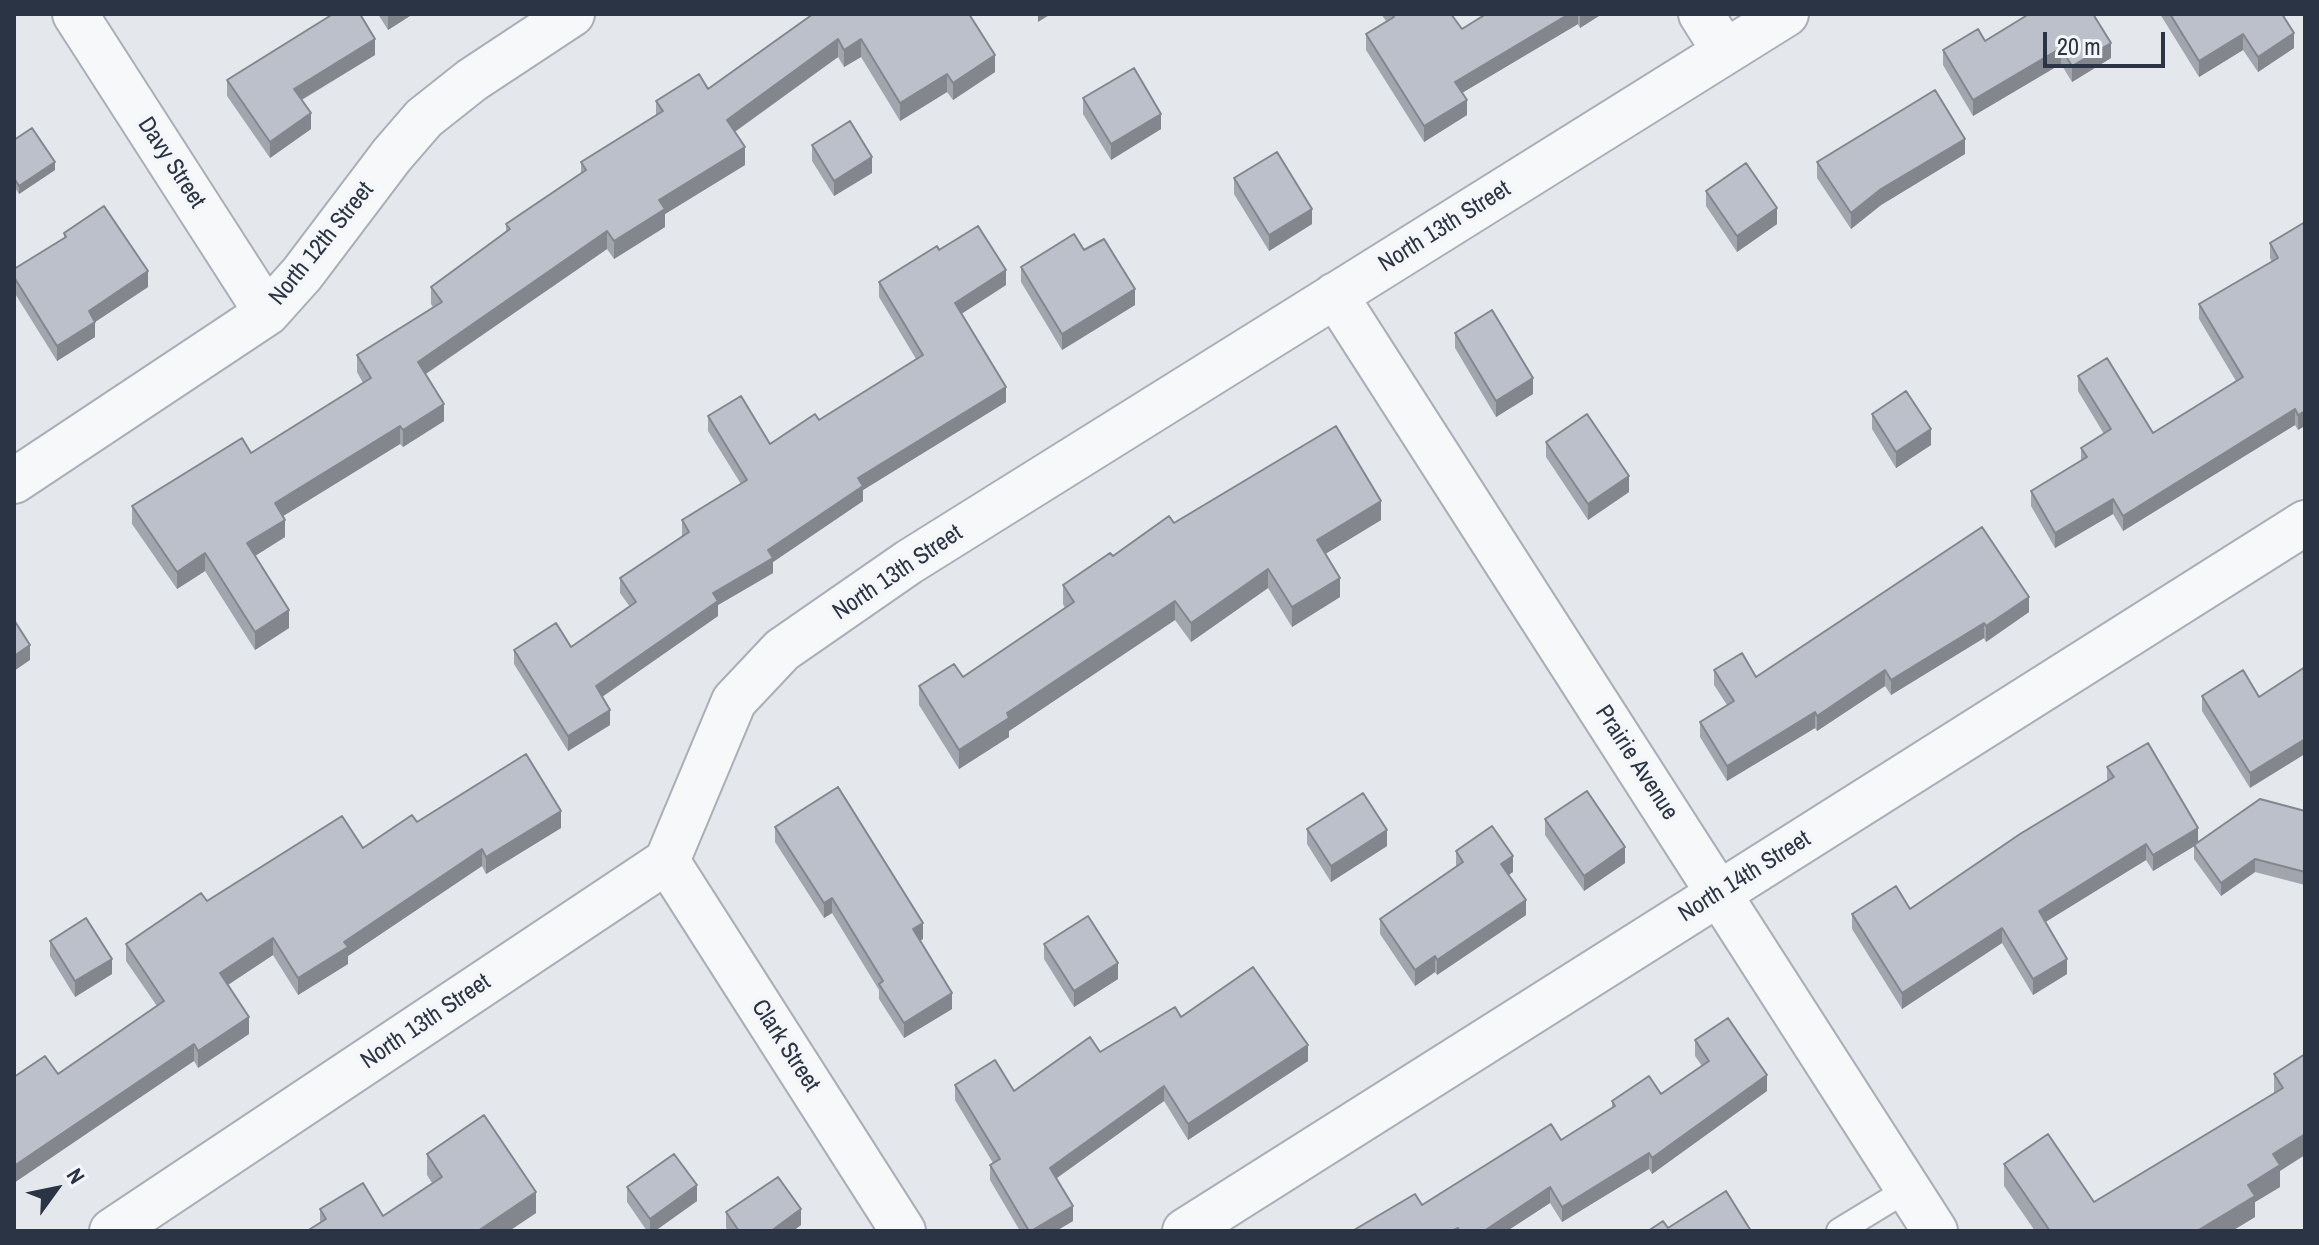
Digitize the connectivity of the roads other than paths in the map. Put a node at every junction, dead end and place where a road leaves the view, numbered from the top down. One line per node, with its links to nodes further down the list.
1 (75, 14): 7 (street, Davy Street)
2 (572, 14): 7 (street, North 12th Street)
3 (1701, 14): 5 (street)
4 (1786, 14): 5 (street, North 13th Street)
5 (1725, 52): 6 (street, North 13th Street)
6 (1335, 295): 10 (street, North 13th Street); 11 (street, Prairie Avenue)
7 (267, 313): 8 (street, North 12th Street)
8 (14, 481)
9 (2305, 523): 11 (street, North 14th Street)
10 (667, 861): 13 (street, North 13th Street); 14 (street, Clark Street)
11 (1719, 893): 12 (street, Prairie Avenue); 15 (street, North 14th Street)
12 (1908, 1189): 16 (lane); 17 (street, Prairie Avenue)
13 (112, 1231)
14 (903, 1231)
15 (1185, 1231)
16 (1839, 1231)
17 (1935, 1231)

